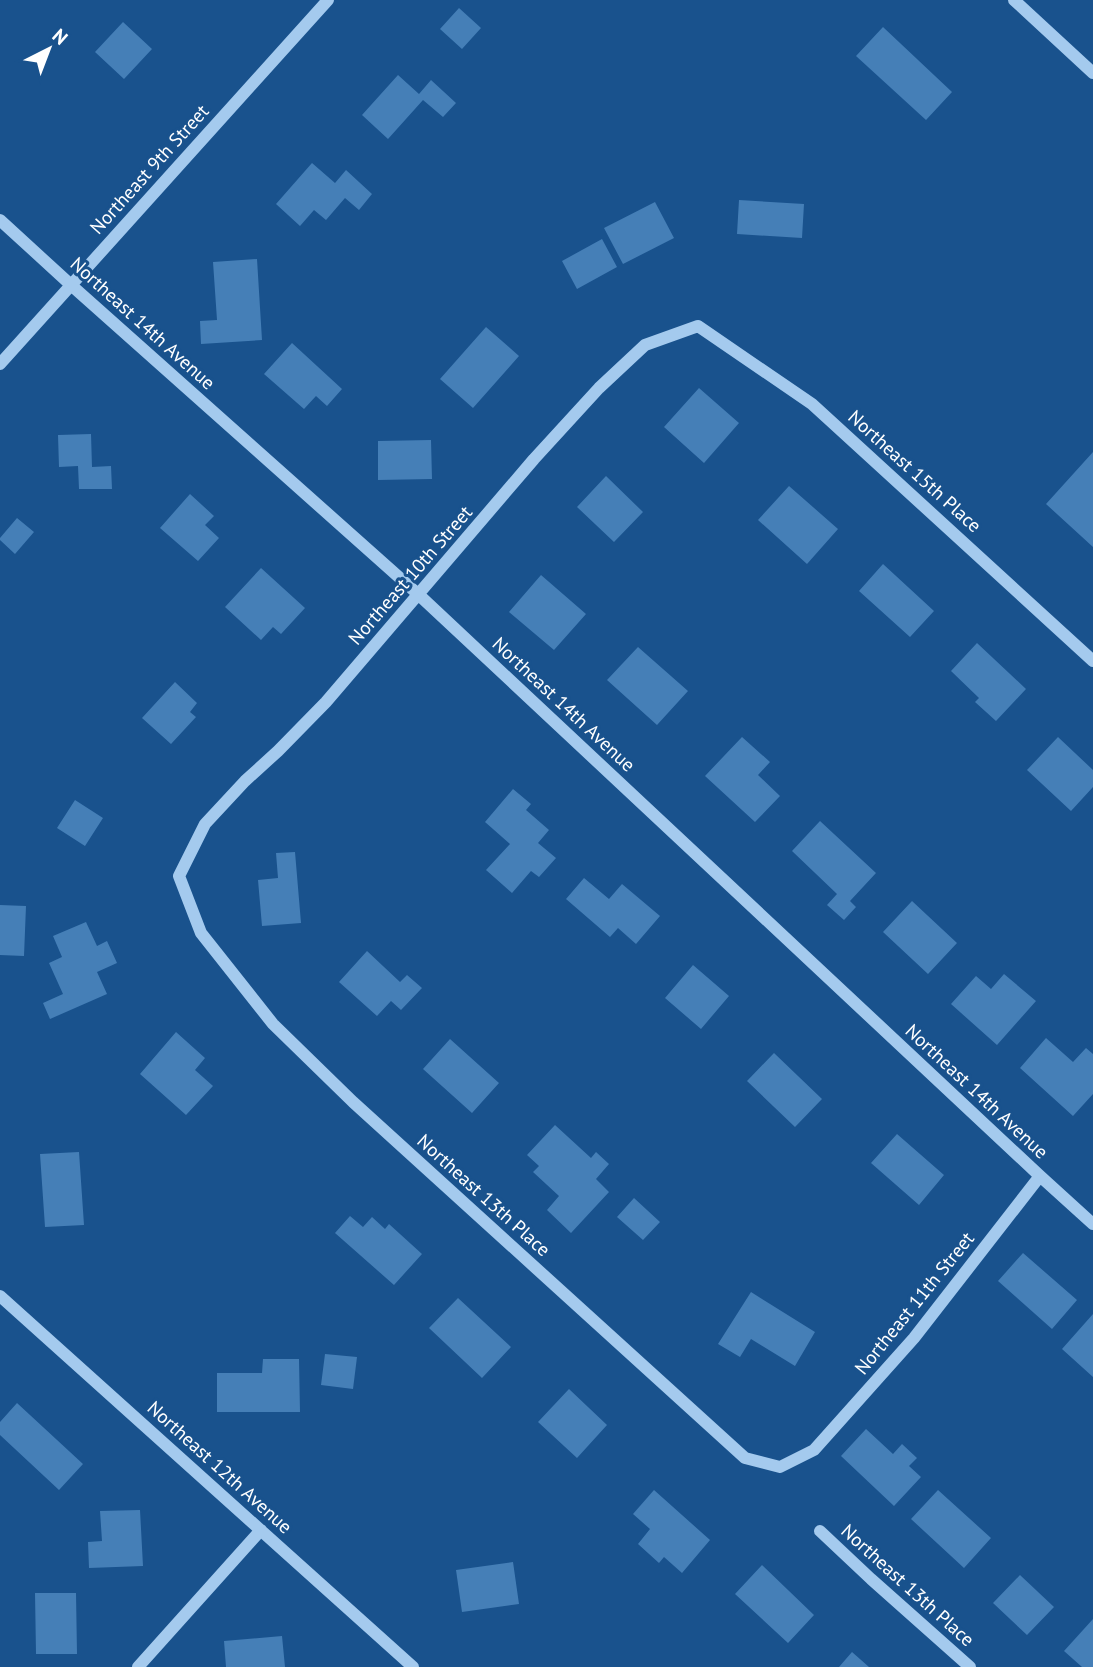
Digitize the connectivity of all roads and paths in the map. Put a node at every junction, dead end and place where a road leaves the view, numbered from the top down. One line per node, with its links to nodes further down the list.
1 (328, 0): 5 (street, Northeast 9th Street)
2 (1014, 0): 3 (street)
3 (1093, 73)
4 (0, 220): 5 (street, Northeast 14th Avenue)
5 (71, 285): 7 (street, Northeast 9th Street); 8 (street, Northeast 14th Avenue)
6 (698, 326): 8 (street, Northeast 10th Street); 9 (street, Northeast 15th Place)
7 (0, 365)
8 (419, 595): 10 (street, Northeast 10th Street); 11 (street, Northeast 14th Avenue)
9 (1093, 661)
10 (181, 880): 14 (street, Northeast 13th Place)
11 (1040, 1176): 12 (street, Northeast 14th Avenue); 14 (street, Northeast 11th Street)
12 (1093, 1224)
13 (0, 1296): 15 (street, Northeast 12th Avenue)
14 (814, 1450)
15 (261, 1530): 17 (street); 18 (street, Northeast 12th Avenue)
16 (820, 1531): 19 (street, Northeast 13th Place)
17 (138, 1667)
18 (413, 1667)
19 (970, 1667)

